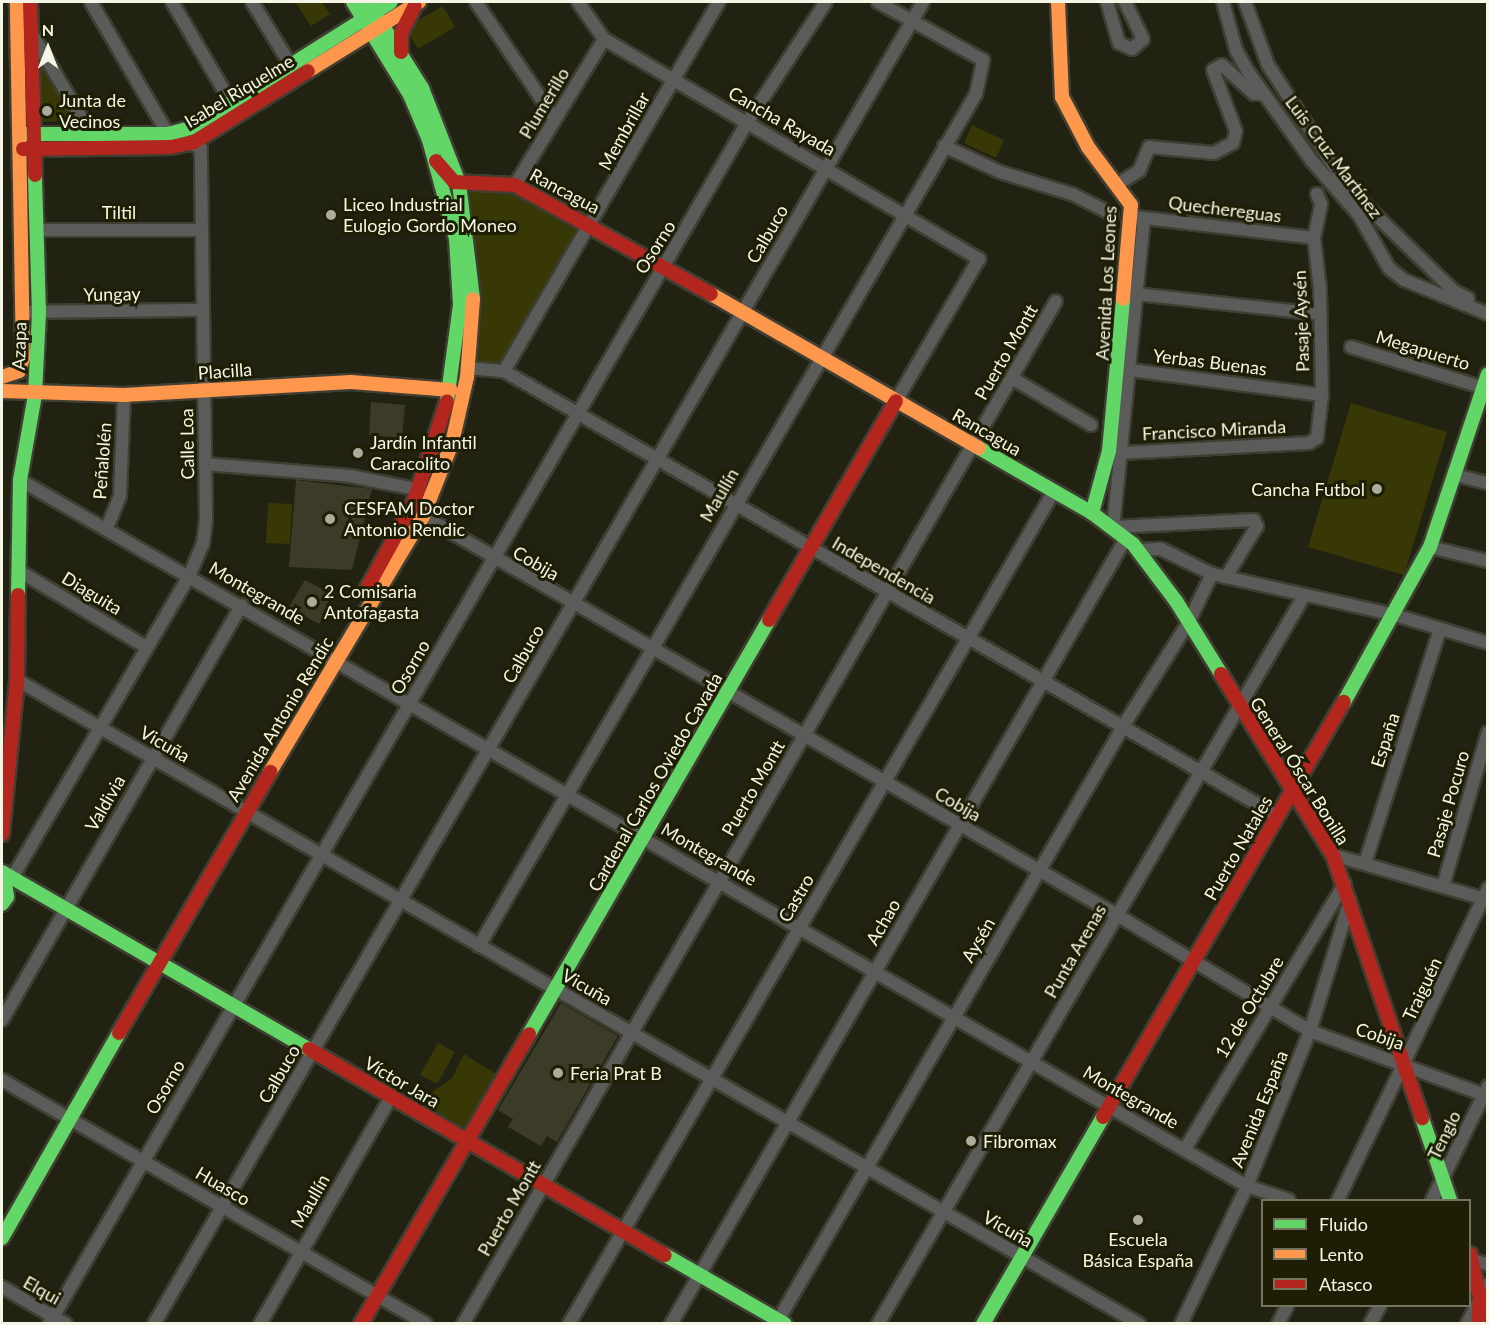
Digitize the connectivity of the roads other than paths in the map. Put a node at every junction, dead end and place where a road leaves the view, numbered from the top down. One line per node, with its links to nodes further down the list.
1 (17, 2): 34 (street, Azapa)
2 (30, 2): 24 (street, Azapa)
3 (91, 2): 36 (street)
4 (172, 2): 31 (street)
5 (252, 2): 27 (street)
6 (353, 2): 21 (street, Avenida Antonio Rendic)
7 (391, 2): 20 (street, Isabel Riquelme)
8 (418, 2): 20 (street, Isabel Riquelme); 26 (street)
9 (476, 2): 32 (street)
10 (578, 2): 25 (street, Cancha Rayada)
11 (826, 2): 33 (street, Osorno)
12 (878, 2): 22 (street)
13 (923, 2): 22 (street, Calbuco)
14 (1058, 2): 45 (street, Avenida Los Leones)
15 (1107, 2): 16 (street)
16 (1125, 2)
17 (1223, 2): 30 (street, Luis Cruz Martínez)
18 (1245, 2): 59 (street)
19 (714, 3): 29 (street, Membrillar)
20 (375, 12): 21 (street, Isabel Riquelme); 23 (street, Isabel Riquelme); 26 (street, Avenida Antonio Rendic)
21 (362, 19): 23 (street, Avenida Antonio Rendic); 27 (street, Isabel Riquelme)
22 (913, 20): 38 (street, Maullín); 42 (street, Calbuco)
23 (370, 31): 28 (street, Isabel Riquelme); 40 (street, Avenida Antonio Rendic)
24 (31, 33): 34 (street, Azapa); 35 (street)
25 (604, 39): 29 (street, Cancha Rayada); 32 (street, Plumerillo)
26 (401, 52): 41 (street, Avenida Antonio Rendic)
27 (290, 65): 28 (street); 31 (street, Isabel Riquelme)
28 (298, 77): 37 (street, Isabel Riquelme)
29 (674, 79): 33 (street, Cancha Rayada); 51 (street, Membrillar)
30 (1263, 94): 45 (street); 65 (street, Luis Cruz Martínez)
31 (231, 104): 36 (street, Isabel Riquelme)
32 (555, 119): 46 (street, Plumerillo)
33 (748, 122): 42 (street, Cancha Rayada); 56 (street, Osorno)
34 (29, 134): 35 (street, Isabel Riquelme); 39 (street, Azapa)
35 (91, 134): 36 (street, Isabel Riquelme)
36 (168, 134): 37 (street)
37 (194, 142): 39 (street, Isabel Riquelme); 53 (street, Calle Loa)
38 (944, 146): 48 (street, Maullín); 49 (street)
39 (29, 149): 52 (street, Azapa); 61 (street, Azapa)
40 (436, 161): 43 (street, Avenida Antonio Rendic); 76 (street, Avenida Antonio Rendic)
41 (454, 165): 43 (street, Avenida Antonio Rendic); 44 (street, Rancagua)
42 (826, 168): 48 (street, Cancha Rayada); 63 (street, Calbuco)
43 (459, 183): 44 (street, Rancagua); 68 (street, Avenida Antonio Rendic)
44 (494, 183): 46 (street, Rancagua)
45 (1118, 184): 50 (street, Avenida Los Leones)
46 (515, 185): 51 (street, Rancagua)
47 (1317, 194): 54 (street, Pasaje Aysén)
48 (903, 213): 55 (street, Cancha Rayada); 67 (street, Maullín)
49 (1112, 214)
50 (1138, 217): 54 (street, Quechereguas); 57 (street, Avenida Los Leones); 96 (street, Avenida Los Leones)
51 (592, 225): 56 (street, Rancagua); 70 (street, Membrillar)
52 (38, 230): 53 (street, Tiltil); 62 (street, Azapa)
53 (201, 230): 60 (street, Calle Loa)
54 (1314, 238): 64 (street, Pasaje Aysén)
55 (979, 259): 81 (street, Cardenal Carlos Oviedo Cavada)
56 (663, 268): 63 (street, Rancagua); 83 (street, Osorno)
57 (1136, 294): 64 (street); 69 (street, Avenida Los Leones)
58 (1056, 301): 73 (street, Puerto Montt)
59 (1488, 308)
60 (203, 310): 62 (street, Yungay); 75 (street, Calle Loa)
61 (21, 312): 62 (street, Yungay); 72 (street, Azapa)
62 (39, 313): 78 (street, Azapa)
63 (742, 313): 67 (street, Rancagua); 88 (street, Calbuco)
64 (1320, 314): 80 (street, Pasaje Aysén)
65 (1488, 314)
66 (1351, 347): 74 (street, Megapuerto)
67 (819, 357): 81 (street, Rancagua); 95 (street, Maullín)
68 (468, 368): 70 (street, Independencia); 97 (street, Avenida Antonio Rendic)
69 (1130, 370): 80 (street, Yerbas Buenas); 87 (street, Avenida Los Leones)
70 (504, 371): 83 (street, Independencia)
71 (1488, 374): 74 (street, Puerto Natales)
72 (2, 377)
73 (1012, 378): 84 (street); 86 (street, Puerto Montt)
74 (1484, 388): 82 (street, Puerto Natales)
75 (204, 390): 76 (street, Placilla); 79 (street, Placilla); 89 (street, Calle Loa)
76 (451, 390): 93 (street, Avenida Antonio Rendic)
77 (2, 391): 78 (street, Placilla)
78 (35, 395): 79 (street, Placilla); 91 (street, Azapa)
79 (123, 395): 99 (street, Peñalolén)
80 (1322, 395): 85 (street, Pasaje Aysén)
81 (896, 401): 86 (street, Rancagua); 102 (street, Cardenal Carlos Oviedo Cavada)
82 (1484, 404): 90 (street, Puerto Natales)
83 (577, 415): 88 (street, Independencia); 104 (street, Osorno)
84 (1091, 425)
85 (1309, 443): 87 (street, Francisco Miranda)
86 (973, 445): 94 (street, Rancagua); 110 (street, Puerto Montt)
87 (1120, 453): 98 (street, Avenida Los Leones)
88 (657, 460): 95 (street, Independencia); 112 (street, Calbuco)
89 (205, 464): 93 (street); 107 (street, Calle Loa)
90 (1455, 475): 92 (street); 101 (street, Puerto Natales)
91 (20, 480): 99 (street, Montegrande); 106 (street, Azapa)
92 (1488, 483)
93 (420, 490): 121 (street, Avenida Antonio Rendic)
94 (1054, 491): 96 (street, Rancagua); 117 (street, Castro)
95 (734, 504): 102 (street, Independencia); 120 (street, Maullín)
96 (1092, 513): 98 (street, Rancagua)
97 (423, 516): 104 (street, Cobija); 121 (street, Avenida Antonio Rendic)
98 (1113, 527): 100 (street, Rancagua); 109 (street)
99 (107, 528): 107 (street, Montegrande)
100 (1126, 538): 103 (street, Rancagua); 123 (street, Achao)
101 (1430, 547): 105 (street); 114 (street, Puerto Natales)
102 (811, 548): 110 (street, Independencia); 124 (street, Cardenal Carlos Oviedo Cavada)
103 (1139, 550): 108 (street); 115 (street, General Óscar Bonilla)
104 (493, 559): 112 (street, Cobija); 125 (street, Osorno)
105 (1488, 561)
106 (19, 571): 119 (street, Diaguita); 122 (street, Azapa)
107 (190, 574): 113 (street, Montegrande); 119 (street, Calle Loa)
108 (1212, 574): 109 (street); 115 (street, Aysén)
109 (1226, 577): 111 (street)
110 (887, 592): 117 (street, Independencia); 130 (street, Puerto Montt)
111 (1304, 596): 114 (street); 126 (street, Punta Arenas)
112 (572, 604): 120 (street, Cobija); 131 (street, Calbuco)
113 (242, 605): 121 (street, Montegrande); 132 (street, Valdivia)
114 (1395, 615): 116 (street); 135 (street, Puerto Natales)
115 (1188, 623): 126 (street, General Óscar Bonilla); 128 (street, Aysén)
116 (1440, 629): 118 (street); 144 (street, España)
117 (968, 638): 123 (street, Independencia); 134 (street, Castro)
118 (1488, 643)
119 (146, 646): 127 (street, Calle Loa)
120 (651, 649): 124 (street, Cobija); 136 (street, Maullín)
121 (332, 657): 125 (street, Montegrande); 137 (street, Avenida Antonio Rendic)
122 (17, 680): 127 (street, Vicuña); 140 (street, Azapa)
123 (1043, 682): 128 (street, Independencia); 139 (street, Achao)
124 (727, 693): 130 (street, Cobija); 141 (street, Cardenal Carlos Oviedo Cavada)
125 (410, 702): 131 (street, Montegrande); 142 (street, Osorno)
126 (1239, 708): 133 (street, Punta Arenas); 135 (street, General Óscar Bonilla)
127 (99, 727): 132 (street, Vicuña); 146 (street, Calle Loa)
128 (1123, 728): 133 (street, Independencia); 145 (street, Aysén)
129 (1488, 732): 149 (street, Pasaje Pocuro)
130 (804, 736): 134 (street, Cobija); 147 (street, Puerto Montt)
131 (489, 748): 136 (street, Montegrande); 151 (street, Calbuco)
132 (152, 757): 137 (street, Vicuña); 154 (street, Valdivia)
133 (1201, 772): 138 (street, Independencia); 155 (street, Punta Arenas)
134 (884, 782): 139 (street, Cobija); 156 (street, Castro)
135 (1292, 791): 138 (street, Puerto Natales); 143 (street, General Óscar Bonilla)
136 (567, 793): 141 (street, Montegrande); 157 (street, Maullín)
137 (241, 809): 142 (street, Vicuña); 158 (street, Avenida Antonio Rendic)
138 (1278, 816): 159 (street, Puerto Natales)
139 (960, 826): 145 (street, Cobija); 160 (street, Achao)
140 (2, 834)
141 (644, 837): 147 (street, Montegrande); 161 (street, Cardenal Carlos Oviedo Cavada)
142 (321, 855): 151 (street, Vicuña); 162 (street, Osorno)
143 (1333, 855): 144 (street); 148 (street, General Óscar Bonilla)
144 (1365, 863): 149 (street)
145 (1040, 871): 155 (street, Cobija); 164 (street, Aysén)
146 (6, 874): 153 (street); 154 (street, Víctor Jara)
147 (720, 881): 156 (street, Montegrande); 167 (street, Puerto Montt)
148 (1345, 883): 152 (street, General Óscar Bonilla); 163 (street, 12 de Octubre)
149 (1443, 886): 150 (street)
150 (1486, 896): 170 (street, Traiguén)
151 (400, 900): 157 (street, Vicuña); 168 (street, Calbuco)
152 (1350, 900): 166 (street, Avenida España); 170 (street, General Óscar Bonilla)
153 (2, 904)
154 (65, 909): 158 (street, Víctor Jara); 165 (street, Valdivia)
155 (1117, 915): 159 (street, Cobija); 169 (street, Punta Arenas)
156 (800, 927): 160 (street, Montegrande); 171 (street, Castro)
157 (479, 946): 161 (street, Vicuña)
158 (154, 960): 162 (street, Víctor Jara); 176 (street, Avenida Antonio Rendic)
159 (1193, 961): 163 (street, Cobija); 175 (street, Puerto Natales)
160 (876, 971): 164 (street, Montegrande); 177 (street, Achao)
161 (555, 990): 167 (street, Vicuña); 178 (street, Cardenal Carlos Oviedo Cavada)
162 (233, 1006): 168 (street, Víctor Jara); 180 (street, Osorno)
163 (1269, 1007): 166 (street, Cobija); 179 (street, 12 de Octubre)
164 (955, 1016): 169 (street, Montegrande); 181 (street, Aysén)
165 (2, 1020)
166 (1310, 1031): 170 (street, Cobija); 184 (street, Avenida España)
167 (632, 1034): 171 (street, Vicuña); 183 (street, Puerto Montt)
168 (312, 1051): 174 (street, Víctor Jara); 189 (street, Calbuco)
169 (1032, 1060): 175 (street, Montegrande); 190 (street, Punta Arenas)
170 (1406, 1064): 173 (street, Cobija); 182 (street, General Óscar Bonilla); 186 (street, Traiguén)
171 (711, 1079): 177 (street, Vicuña); 192 (street, Castro)
172 (2, 1080): 176 (street, Huasco)
173 (1486, 1092): 182 (street, Tenglo)
174 (391, 1097): 178 (street, Víctor Jara); 194 (street, Maullín)
175 (1110, 1105): 179 (street, Montegrande); 196 (street, Puerto Natales)
176 (65, 1116): 180 (street, Huasco); 191 (street, Avenida Antonio Rendic); 193 (street, Avenida Antonio Rendic)
177 (787, 1123): 181 (street, Vicuña); 199 (street, Achao)
178 (468, 1141): 183 (street, Víctor Jara); 202 (street, Cardenal Carlos Oviedo Cavada)
179 (1185, 1149): 184 (street, Montegrande)
180 (143, 1161): 189 (street, Huasco); 206 (street, Osorno)
181 (866, 1168): 190 (street, Vicuña); 207 (street, Aysén)
182 (1442, 1180): 187 (street, Tenglo); 188 (street, General Óscar Bonilla)
183 (544, 1185): 192 (street, Víctor Jara); 213 (street, Puerto Montt)
184 (1247, 1186): 185 (street, Montegrande); 219 (street, Avenida España)
185 (1286, 1199)
186 (1338, 1199)
187 (1432, 1199)
188 (1450, 1199)
189 (222, 1207): 194 (street, Huasco); 209 (street, Calbuco)
190 (942, 1212): 196 (street, Vicuña); 216 (street, Punta Arenas)
191 (2, 1215)
192 (623, 1230): 199 (street, Víctor Jara); 214 (street, Castro)
193 (2, 1238)
194 (301, 1252): 202 (street, Huasco); 210 (street, Maullín)
195 (1471, 1257): 198 (street)
196 (1022, 1258): 217 (street, Puerto Natales); 218 (street, Vicuña)
197 (1471, 1260): 203 (street)
198 (1488, 1264)
199 (699, 1274): 207 (street, Víctor Jara); 215 (street, Achao)
200 (1488, 1284): 203 (street)
201 (2, 1287): 206 (street, Elqui)
202 (378, 1296): 211 (street, Cardenal Carlos Oviedo Cavada); 212 (street, Huasco)
203 (1484, 1300): 222 (street); 223 (street)
204 (1286, 1307): 220 (street)
205 (1379, 1307): 221 (street)
206 (51, 1320): 208 (street, Elqui)
207 (780, 1322)
208 (66, 1323)
209 (154, 1323)
210 (260, 1323)
211 (362, 1323)
212 (426, 1323)
213 (463, 1323)
214 (569, 1323)
215 (671, 1323)
216 (878, 1323)
217 (984, 1323)
218 (1139, 1323)
219 (1181, 1323)
220 (1278, 1323)
221 (1370, 1323)
222 (1467, 1323)
223 (1478, 1323)

